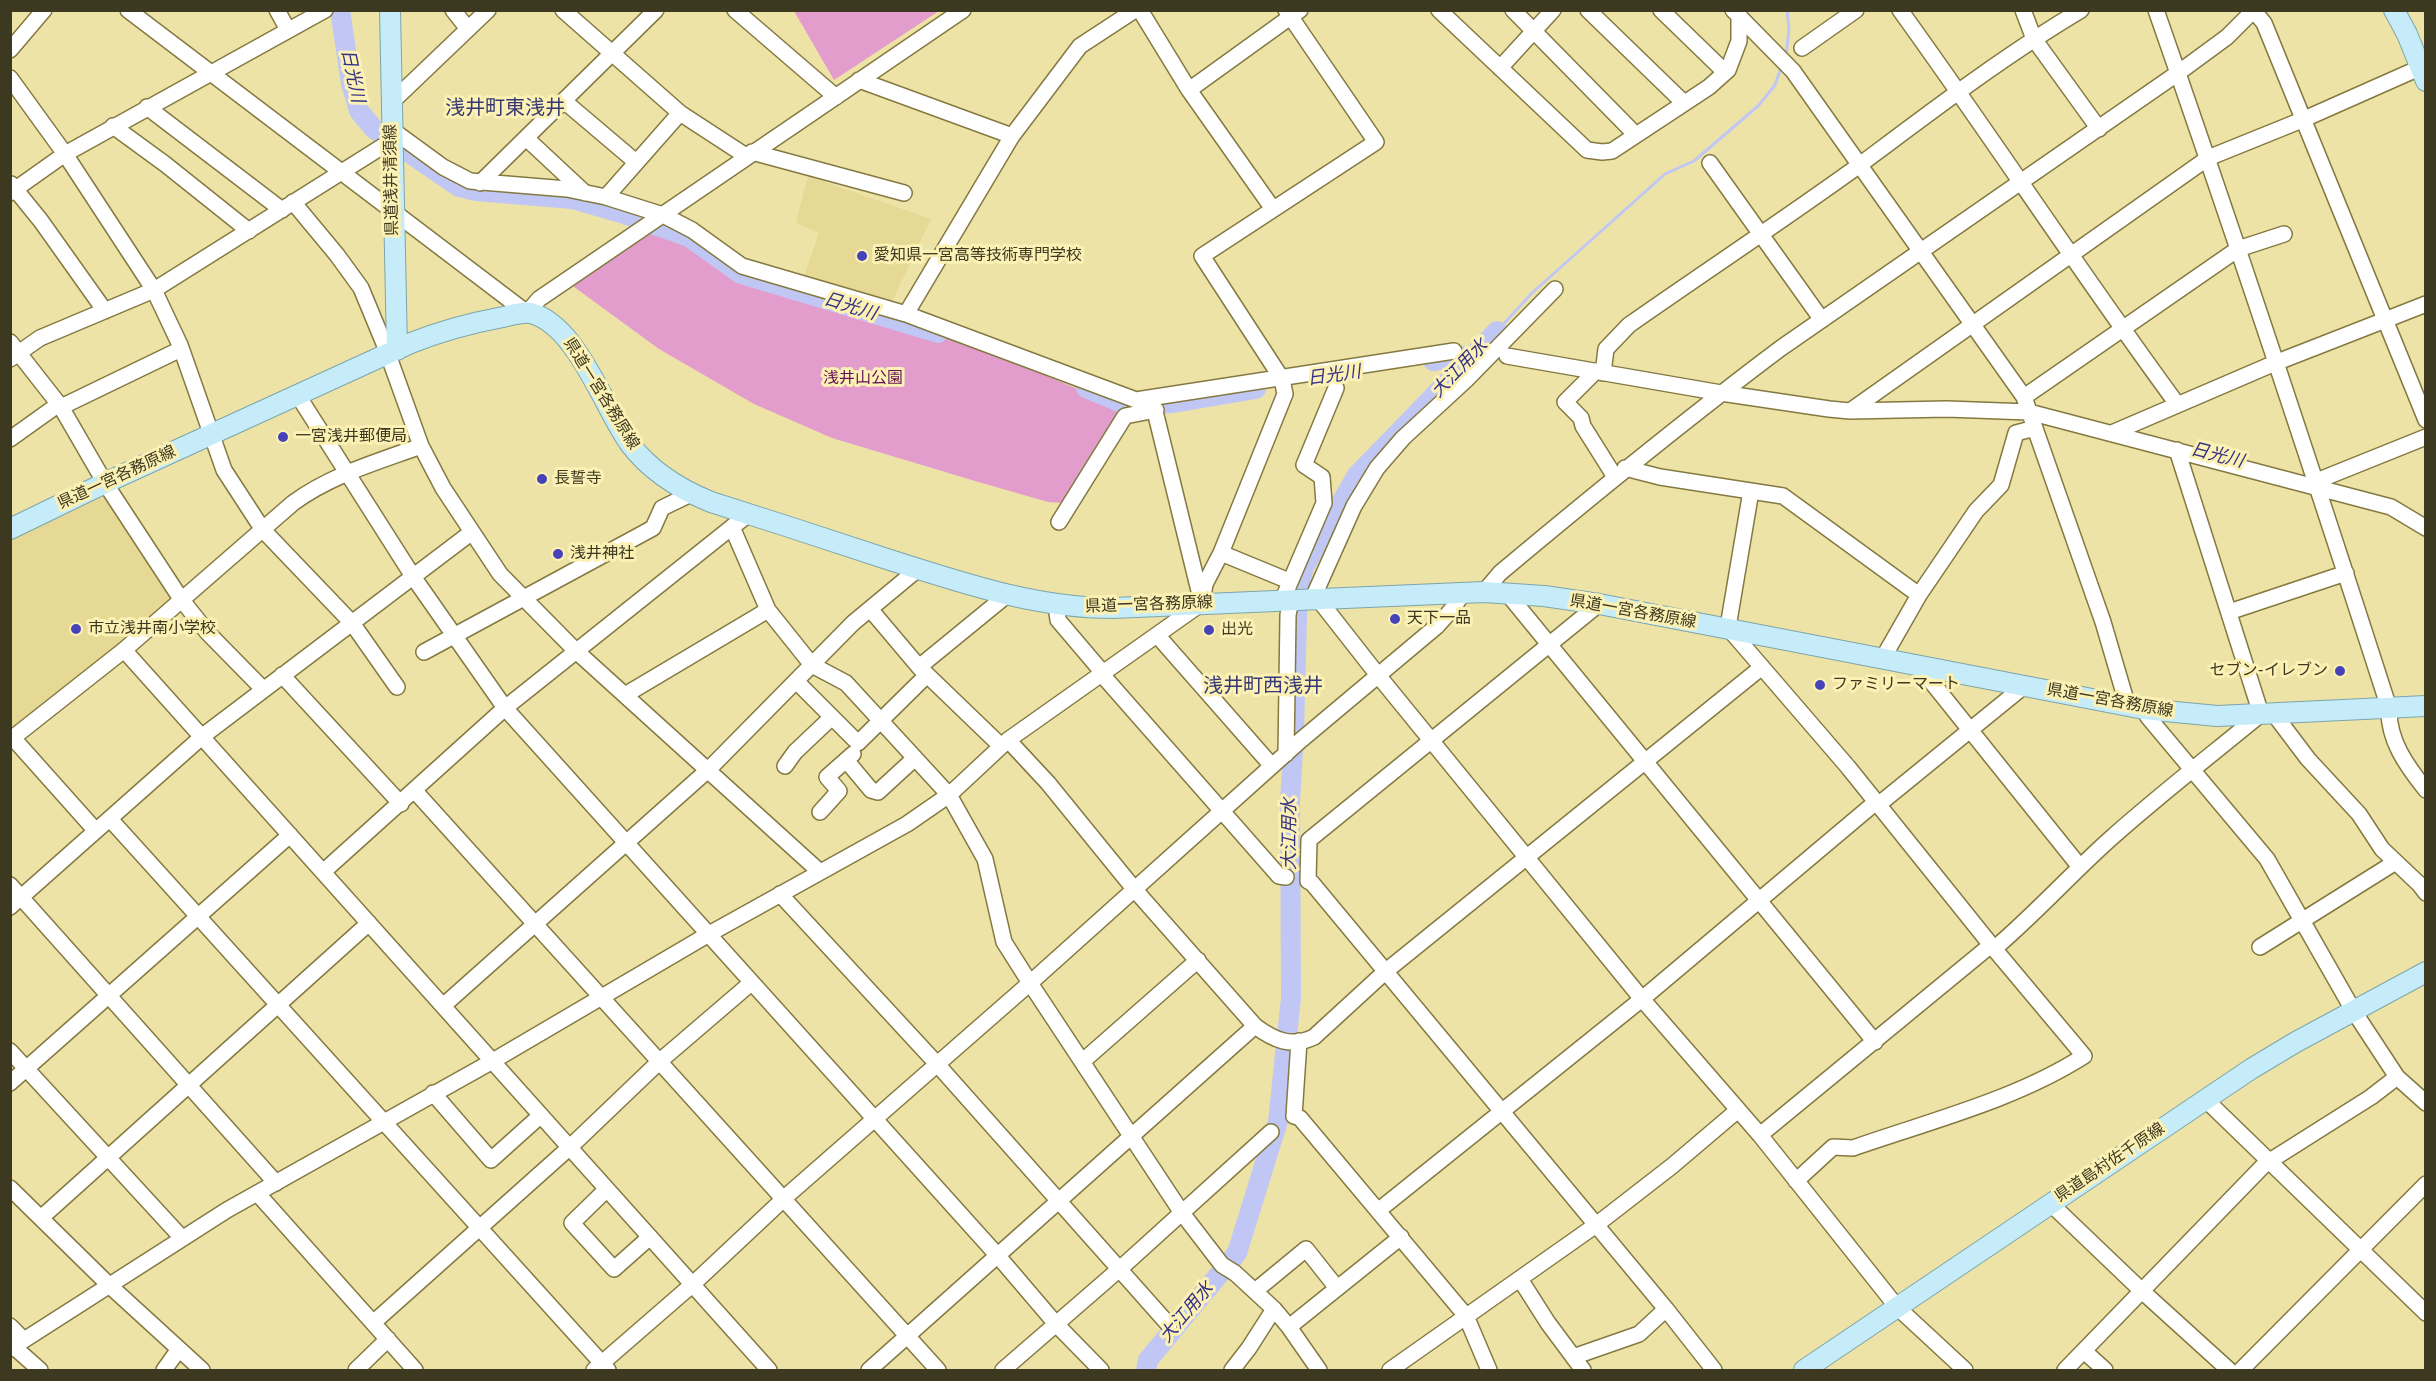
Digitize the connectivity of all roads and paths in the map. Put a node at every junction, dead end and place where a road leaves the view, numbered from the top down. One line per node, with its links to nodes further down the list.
1 (44, 10): 33 (street)
2 (128, 10): 39 (street)
3 (278, 10): 29 (street)
4 (325, 10): 29 (street)
5 (390, 10): 45 (main road, 県道浅井清須線)
6 (453, 10): 28 (street)
7 (488, 10): 28 (street)
8 (563, 10): 34 (street)
9 (656, 10): 34 (street)
10 (735, 10): 44 (street)
11 (963, 10): 41 (street)
12 (1135, 10): 55 (street)
13 (1140, 10): 42 (street)
14 (1439, 10): 35 (street)
15 (1513, 10): 30 (street)
16 (1553, 10): 30 (street)
17 (1588, 10): 47 (street)
18 (1661, 10): 37 (street)
19 (1856, 10): 32 (street)
20 (1900, 10): 43 (street)
21 (2023, 10): 31 (street)
22 (2081, 10): 31 (street)
23 (2156, 10): 38 (street)
24 (2394, 10): 36 (main road)
25 (2254, 11): 38 (street); 50 (street)
26 (1292, 13): 42 (street); 71 (street)
27 (1737, 13): 37 (street); 62 (street)
28 (468, 29): 45 (street)
29 (288, 30): 39 (street)
30 (1535, 30): 35 (street); 54 (street)
31 (2034, 39): 43 (street); 52 (street)
32 (1802, 48)
33 (10, 50)
34 (613, 54): 46 (street); 49 (street)
35 (1500, 68): 54 (street)
36 (2424, 71): 50 (street)
37 (1725, 72): 47 (street)
38 (2178, 73): 52 (street); 59 (street)
39 (210, 74): 48 (street); 63 (street)
40 (10, 78): 57 (street)
41 (859, 80): 44 (street); 55 (street)
42 (1189, 90): 71 (street)
43 (1958, 91): 62 (street); 64 (street)
44 (836, 96): 58 (street)
45 (392, 98): 53 (main road, 県道浅井清須線)
46 (564, 100): 56 (street); 60 (street)
47 (1684, 103): 54 (street)
48 (147, 107): 51 (street); 70 (street)
49 (680, 113): 58 (street); 60 (street)
50 (2302, 120): 59 (street); 87 (street)
51 (112, 126): 57 (street); 74 (street)
52 (2099, 129): 64 (street)
53 (391, 135): 63 (street); 65 (street); 72 (main road, 県道浅井清須線)
54 (1636, 135)
55 (1012, 136): 85 (street)
56 (526, 138): 65 (street); 67 (street)
57 (65, 154): 66 (street); 81 (street)
58 (749, 154): 68 (street); 73 (street)
59 (2208, 158): 77 (street); 79 (street)
60 (636, 162): 69 (street)
61 (1710, 163): 75 (street)
62 (1859, 165): 75 (street); 78 (street)
63 (341, 172): 70 (street); 72 (street)
64 (2020, 181): 78 (street); 79 (street)
65 (480, 183): 67 (street)
66 (12, 189): 83 (street)
67 (585, 193): 69 (street)
68 (904, 193)
69 (606, 197): 73 (street)
70 (287, 206): 74 (street); 93 (street)
71 (1273, 209): 97 (street)
72 (392, 211): 84 (street); 93 (main road, 県道浅井清須線)
73 (663, 216): 84 (street); 85 (street)
74 (249, 231): 81 (street)
75 (1759, 234): 86 (street); 96 (street)
76 (2284, 234): 77 (street)
77 (2238, 249): 89 (street); 95 (street)
78 (1922, 251): 86 (street); 88 (street)
79 (2070, 255): 88 (street); 89 (street)
80 (1555, 289): 136 (street)
81 (154, 290): 83 (street); 90 (street)
82 (2426, 304): 87 (street)
83 (105, 312): 91 (street)
84 (527, 313): 93 (main road, 県道一宮各務原線); 119 (main road, 県道一宮各務原線)
85 (906, 314): 102 (street)
86 (1822, 320): 99 (street)
87 (2385, 320): 95 (street); 106 (street)
88 (1972, 326): 103 (street); 105 (street)
89 (2122, 330): 101 (street); 103 (street)
90 (181, 349): 104 (street); 109 (street)
91 (13, 351): 104 (street)
92 (1454, 351): 97 (street)
93 (392, 353): 100 (main road, 県道一宮各務原線); 112 (street)
94 (1507, 356): 96 (street)
95 (2275, 363): 101 (street); 117 (street)
96 (1599, 372): 99 (street); 115 (street)
97 (1282, 379): 102 (street); 127 (street)
98 (1336, 388): 136 (street)
99 (1720, 393): 105 (street); 115 (street)
100 (297, 394): 109 (main road, 県道一宮各務原線); 114 (street)
101 (2176, 404): 108 (street)
102 (1154, 405): 121 (street); 139 (street)
103 (2027, 405): 105 (street); 107 (street); 108 (street)
104 (60, 406): 111 (street); 116 (street)
105 (1850, 411)
106 (2426, 420)
107 (2035, 428): 135 (street); 168 (street)
108 (2112, 433): 113 (street)
109 (210, 435): 116 (main road, 県道一宮各務原線); 125 (street)
110 (2426, 437): 117 (street)
111 (10, 439)
112 (422, 446): 114 (street); 126 (street)
113 (2177, 450): 117 (street); 144 (street)
114 (348, 473): 125 (street); 130 (street)
115 (1620, 473): 118 (street); 131 (street)
116 (105, 483): 124 (main road, 県道一宮各務原線); 138 (street)
117 (2315, 485): 123 (street); 129 (street)
118 (1751, 491): 135 (street); 146 (street)
119 (691, 494): 120 (main road, 県道一宮各務原線); 137 (street)
120 (749, 514): 122 (street); 128 (main road, 県道一宮各務原線)
121 (1059, 522)
122 (732, 527): 143 (street); 151 (street)
123 (2426, 528)
124 (10, 529)
125 (263, 530): 138 (street); 145 (street)
126 (472, 532): 130 (street); 137 (street)
127 (1221, 553): 136 (street); 139 (street)
128 (918, 569): 134 (main road, 県道一宮各務原線); 142 (street)
129 (2346, 573): 144 (street); 169 (street)
130 (414, 578): 145 (street); 148 (street)
131 (1484, 592): 132 (main road, 県道一宮各務原線); 133 (main road, 県道一宮各務原線)
132 (1507, 593): 140 (main road, 県道一宮各務原線); 149 (street)
133 (1462, 594): 136 (main road, 県道一宮各務原線); 159 (street)
134 (1007, 595): 141 (main road, 県道一宮各務原線); 157 (street)
135 (1919, 595): 153 (street)
136 (1299, 597): 139 (main road, 県道一宮各務原線); 159 (street); 179 (street)
137 (524, 598): 148 (street); 151 (street)
138 (181, 599): 150 (street); 164 (street)
139 (1202, 603): 141 (main road, 県道一宮各務原線); 147 (street)
140 (1599, 604): 146 (main road, 県道一宮各務原線); 149 (street)
141 (1056, 605): 158 (street)
142 (870, 609): 154 (street); 157 (street)
143 (768, 610): 154 (street); 165 (street)
144 (2229, 612): 170 (street)
145 (352, 624): 160 (street); 163 (street)
146 (1730, 630): 153 (main road, 県道一宮各務原線); 156 (street)
147 (1157, 635): 158 (street); 184 (street)
148 (453, 636): 152 (street); 167 (street)
149 (1550, 644): 176 (street); 182 (street)
150 (124, 650): 174 (street); 175 (street)
151 (575, 650): 165 (street); 167 (street)
152 (424, 652)
153 (1883, 658): 155 (main road, 県道一宮各務原線)
154 (812, 665): 161 (street); 172 (street)
155 (1918, 665): 162 (main road, 県道一宮各務原線); 173 (street)
156 (1762, 667): 182 (street); 191 (street)
157 (923, 671): 172 (street); 178 (street)
158 (1103, 673): 178 (street); 193 (street)
159 (1377, 674): 176 (street); 179 (street)
160 (282, 675): 164 (street); 190 (street)
161 (796, 681): 171 (street); 185 (street)
162 (2022, 686): 168 (main road, 県道一宮各務原線); 173 (street)
163 (397, 687)
164 (263, 689): 174 (street)
165 (625, 695): 185 (street)
166 (2426, 706): 169 (main road, 県道一宮各務原線)
167 (505, 708): 187 (street); 197 (street)
168 (2136, 708): 170 (main road, 県道一宮各務原線); 186 (street)
169 (2389, 708): 170 (main road, 県道一宮各務原線); 188 (street)
170 (2268, 714): 186 (street); 199 (street)
171 (832, 717): 177 (street); 183 (street)
172 (882, 722): 177 (street); 180 (street)
173 (1969, 730): 191 (street); 200 (street)
174 (201, 737): 194 (street); 196 (street)
175 (12, 739): 195 (street)
176 (1432, 741): 198 (street); 218 (street)
177 (860, 742): 181 (street)
178 (1004, 743): 189 (street); 205 (street)
179 (1286, 754): 184 (street)
180 (915, 758): 181 (street); 189 (street)
181 (846, 760): 192 (street)
182 (1647, 762): 198 (street); 208 (street)
183 (785, 766)
184 (1272, 766): 193 (street)
185 (708, 770): 197 (street); 202 (street)
186 (2191, 770): 200 (street); 211 (street)
187 (414, 790): 190 (street); 213 (street)
188 (2426, 790)
189 (949, 795): 202 (street); 221 (street)
190 (401, 804): 201 (street)
191 (1877, 804): 208 (street); 215 (street)
192 (820, 812)
193 (1221, 812): 203 (street); 205 (street)
194 (110, 819): 195 (street); 210 (street)
195 (96, 831): 209 (street)
196 (290, 835): 201 (street); 210 (street)
197 (625, 843): 213 (street); 214 (street)
198 (1528, 857): 218 (street); 224 (street)
199 (2394, 863): 206 (street); 211 (street)
200 (2080, 867): 215 (street)
201 (323, 872): 212 (street)
202 (820, 872): 207 (street)
203 (1286, 877)
204 (10, 885): 209 (street)
205 (1135, 890): 217 (street); 221 (street)
206 (2426, 893)
207 (780, 894): 214 (street); 235 (street)
208 (1760, 900): 224 (street); 230 (street)
209 (16, 902): 222 (street)
210 (198, 917): 222 (street); 225 (street)
211 (2304, 920): 216 (street); 227 (street)
212 (369, 923): 225 (street); 226 (street)
213 (534, 924): 223 (street); 226 (street)
214 (709, 934): 220 (street); 223 (street)
215 (1993, 946): 230 (street); 254 (street)
216 (2260, 947)
217 (1198, 960): 228 (street); 233 (street)
218 (1386, 971): 229 (street); 244 (street)
219 (2426, 972): 227 (main road, 県道島村佐千原線)
220 (750, 983): 232 (street); 246 (street)
221 (1030, 983): 233 (street); 235 (street)
222 (108, 994): 236 (street); 239 (street)
223 (601, 997): 232 (street); 234 (street)
224 (1642, 999): 243 (street); 244 (street)
225 (277, 1005): 239 (street); 247 (street)
226 (444, 1005): 234 (street)
227 (2353, 1010): 237 (street); 241 (main road, 県道島村佐千原線)
228 (1255, 1026): 229 (street); 250 (street)
229 (1293, 1041): 263 (street)
230 (1875, 1042): 249 (street)
231 (10, 1051): 236 (street)
232 (660, 1061): 251 (street); 260 (street)
233 (1083, 1061): 250 (street)
234 (491, 1062): 240 (street); 245 (street)
235 (937, 1064): 246 (street); 261 (street)
236 (26, 1069): 238 (street); 252 (street)
237 (2397, 1077): 242 (street); 253 (street)
238 (10, 1083)
239 (189, 1084): 252 (street); 255 (street)
240 (433, 1093): 245 (street); 247 (street)
241 (2205, 1099): 253 (street); 262 (main road, 県道島村佐千原線)
242 (2426, 1103)
243 (1738, 1110): 249 (street); 266 (street)
244 (1501, 1111): 263 (street); 266 (street)
245 (540, 1116): 251 (street)
246 (874, 1119): 260 (street); 272 (street)
247 (384, 1121): 255 (street); 267 (street)
248 (1271, 1132): 264 (street)
249 (1760, 1135): 254 (street)
250 (1132, 1137): 261 (street); 264 (street)
251 (569, 1148): 258 (street); 267 (street)
252 (107, 1158): 265 (street); 270 (street)
253 (2269, 1162): 271 (street); 279 (street)
254 (1796, 1181): 280 (street)
255 (276, 1183): 259 (street)
256 (2426, 1184): 271 (street)
257 (10, 1188): 265 (street)
258 (607, 1189): 268 (street); 268 (street)
259 (258, 1194): 270 (street); 285 (street)
260 (784, 1199): 275 (street); 290 (street)
261 (1060, 1201): 272 (street); 273 (street)
262 (2051, 1203): 279 (street); 280 (main road, 県道島村佐千原線)
263 (1378, 1210): 269 (street)
264 (1182, 1213): 273 (street); 278 (street)
265 (42, 1217): 276 (street)
266 (1596, 1225): 274 (street); 282 (street)
267 (480, 1227): 285 (street); 296 (street)
268 (650, 1237): 275 (street)
269 (1401, 1237): 277 (street); 284 (street)
270 (182, 1238): 276 (street)
271 (2362, 1249): 283 (street); 318 (street)
272 (998, 1256): 286 (street); 290 (street)
273 (1119, 1269): 286 (street); 287 (street)
274 (1520, 1279): 284 (street); 295 (street)
275 (693, 1284): 296 (street); 302 (street)
276 (109, 1285): 292 (street); 293 (street)
277 (1337, 1288): 278 (street); 289 (street)
278 (1255, 1291): 281 (street)
279 (2143, 1292): 294 (street); 317 (street)
280 (1897, 1307): 313 (main road, 県道島村佐千原線); 314 (street)
281 (1274, 1309): 289 (street); 307 (street)
282 (1666, 1309): 295 (street); 312 (street)
283 (2426, 1313)
284 (1466, 1316): 309 (street); 310 (street)
285 (373, 1323): 291 (street)
286 (1056, 1324): 305 (street); 306 (street)
287 (1169, 1325)
288 (10, 1326): 292 (street)
289 (1289, 1327): 308 (street)
290 (907, 1336): 303 (street); 304 (street)
291 (388, 1339): 300 (street); 301 (street)
292 (16, 1345): 297 (street)
293 (179, 1349): 298 (street); 299 (street)
294 (2084, 1351): 315 (street); 316 (street)
295 (1573, 1357): 311 (street)
296 (601, 1368)
297 (40, 1371)
298 (164, 1371)
299 (202, 1371)
300 (356, 1371)
301 (415, 1371)
302 (769, 1371)
303 (869, 1371)
304 (938, 1371)
305 (1003, 1371)
306 (1101, 1371)
307 (1232, 1371)
308 (1319, 1371)
309 (1390, 1371)
310 (1489, 1371)
311 (1583, 1371)
312 (1714, 1371)
313 (1804, 1371)
314 (1965, 1371)
315 (2065, 1371)
316 (2105, 1371)
317 (2229, 1371)
318 (2241, 1371)

